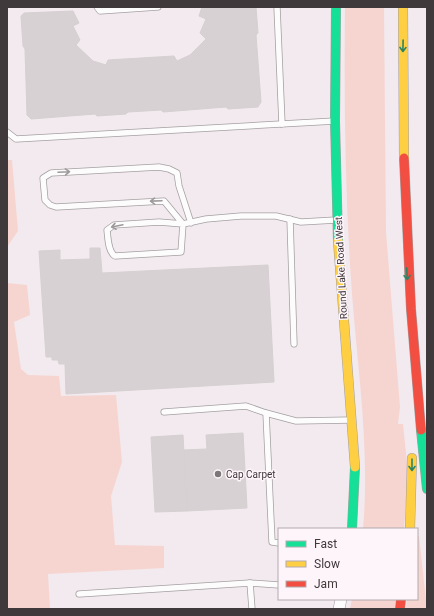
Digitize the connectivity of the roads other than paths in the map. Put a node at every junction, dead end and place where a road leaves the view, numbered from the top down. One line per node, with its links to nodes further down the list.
1 (97, 7): 2 (lane)
2 (158, 7)
3 (277, 7): 7 (lane)
4 (336, 7): 6 (main road, Round Lake Road West)
5 (403, 7): 14 (main road, one-way to 14)
6 (335, 121): 7 (lane); 10 (main road, Round Lake Road West)
7 (282, 124): 8 (lane)
8 (7, 132)
9 (290, 219): 10 (lane); 11 (lane); 13 (lane)
10 (338, 220): 17 (main road, Round Lake Road West)
11 (191, 223): 12 (lane); 12 (lane, one-way to 11)
12 (183, 224): 12 (lane, one-way to 12)
13 (294, 344)
14 (413, 356): 18 (main road); 20 (main road, one-way to 20)
15 (164, 412): 16 (lane)
16 (266, 413): 17 (lane); 21 (lane)
17 (352, 420): 19 (main road, Round Lake Road West)
18 (427, 489)
19 (352, 528)
20 (410, 528)
21 (278, 543)
22 (250, 583): 23 (lane); 24 (lane); 25 (lane)
23 (278, 585)
24 (80, 594)
25 (252, 609)

